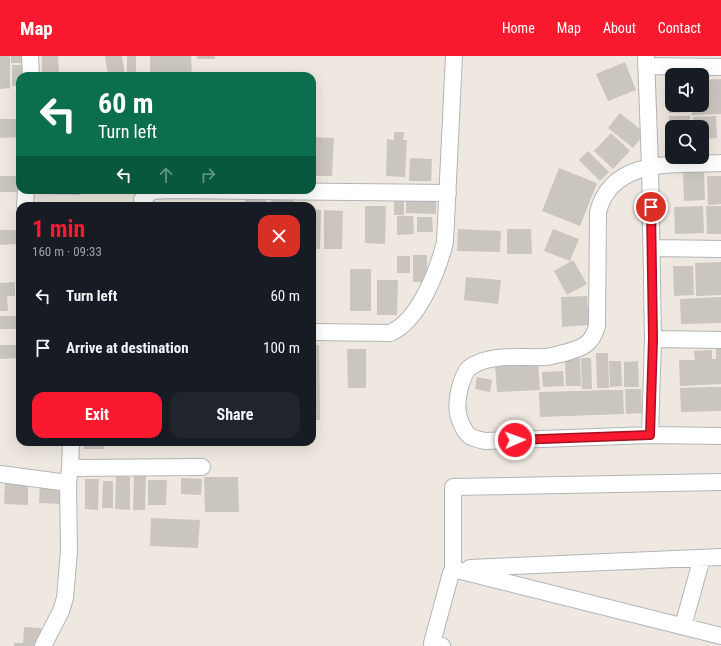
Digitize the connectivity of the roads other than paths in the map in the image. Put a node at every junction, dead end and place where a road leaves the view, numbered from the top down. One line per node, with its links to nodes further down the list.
1 (30, 56): 5 (street)
2 (454, 56): 9 (street)
3 (646, 61): 4 (street); 7 (street)
4 (721, 67)
5 (31, 72)
6 (721, 163): 7 (street)
7 (650, 166): 12 (street); 17 (street)
8 (316, 192): 9 (street)
9 (448, 193): 14 (street)
10 (149, 194): 11 (street)
11 (142, 202)
12 (652, 248): 13 (street); 15 (street)
13 (721, 249)
14 (316, 332)
15 (653, 339): 16 (street); 17 (street)
16 (721, 340)
17 (650, 435): 18 (street)
18 (721, 436)
19 (71, 446): 22 (street)
20 (202, 466): 22 (street)
21 (0, 474): 22 (street)
22 (69, 476): 28 (street)
23 (721, 482): 25 (street)
24 (714, 558): 25 (street); 26 (street)
25 (452, 571): 26 (street); 29 (street)
26 (683, 626): 27 (street)
27 (721, 636)
28 (43, 646)
29 (442, 646)

